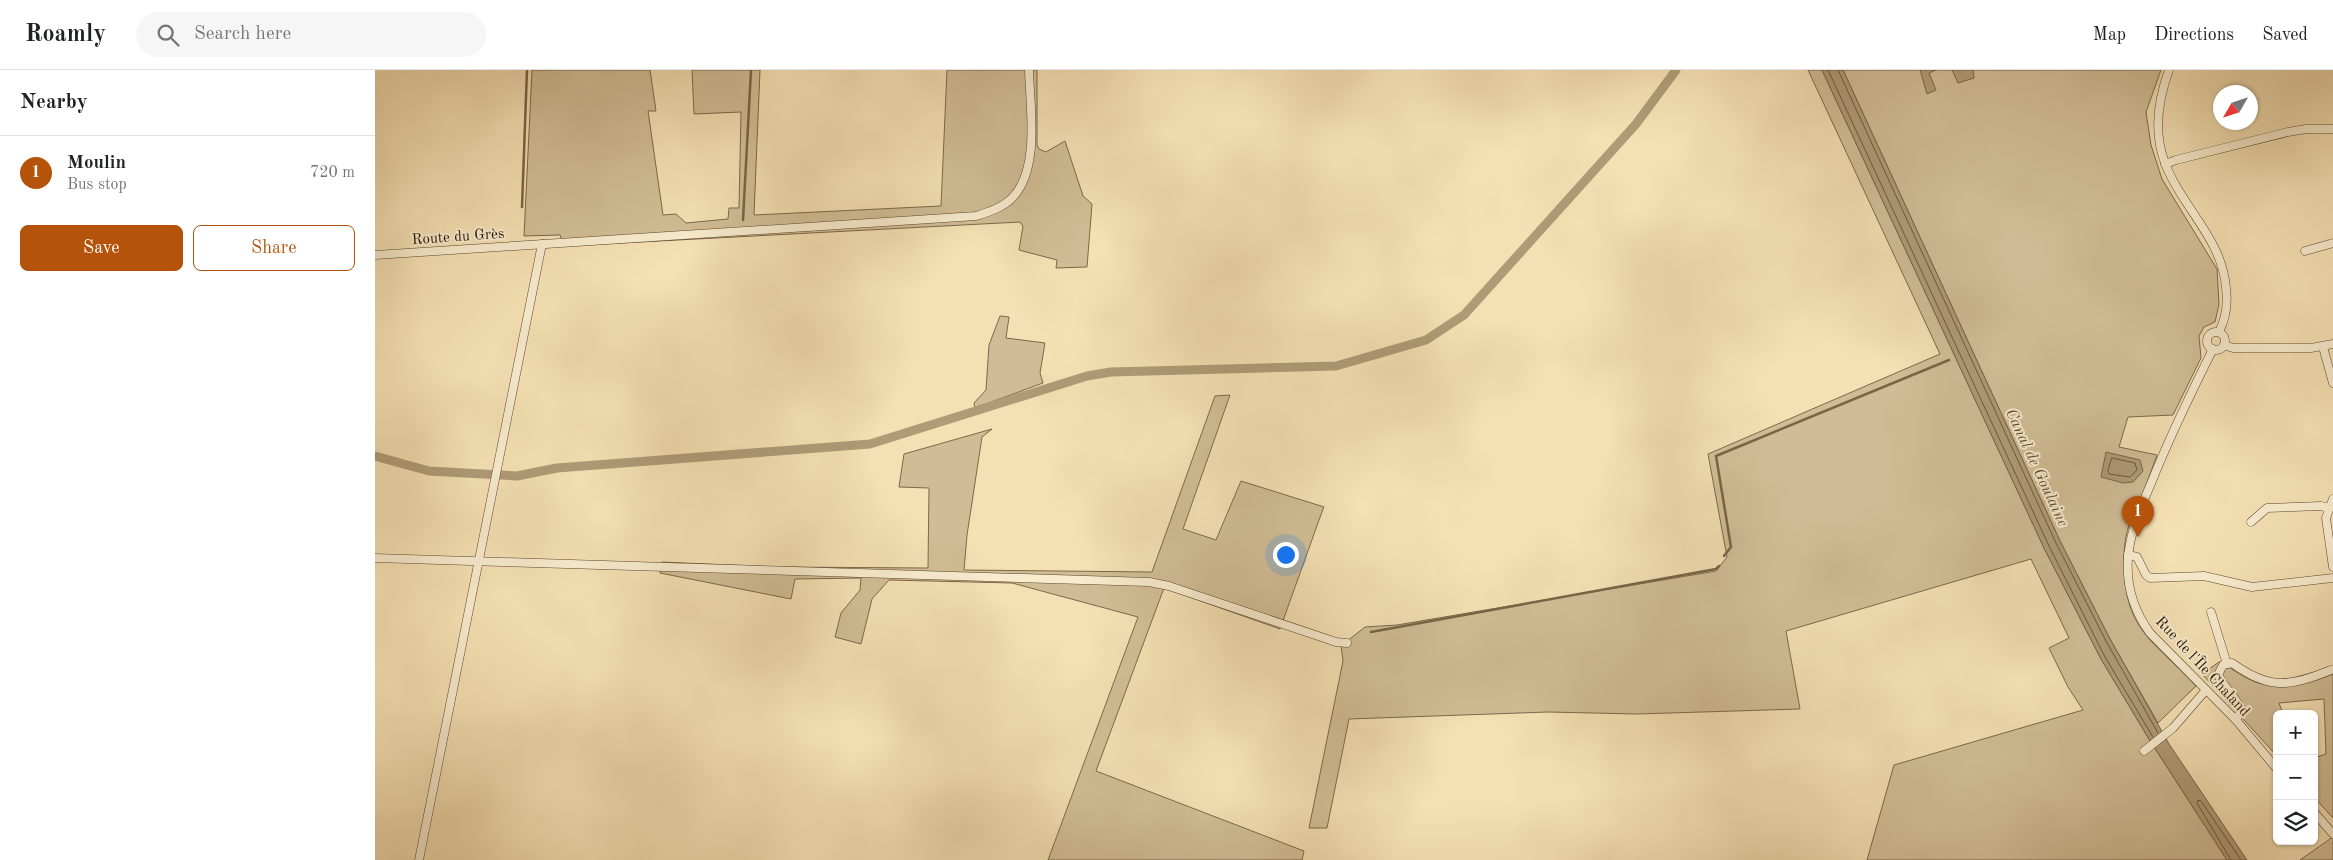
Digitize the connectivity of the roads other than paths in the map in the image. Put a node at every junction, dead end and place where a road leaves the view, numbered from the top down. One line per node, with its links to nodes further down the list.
1 (1029, 70): 6 (street, Route du Grès)
2 (2169, 70): 4 (street)
3 (2333, 129): 4 (street)
4 (2165, 164): 9 (street)
5 (2333, 242): 7 (street)
6 (542, 244): 8 (street, Route du Grès); 20 (street)
7 (2305, 251)
8 (375, 255)
9 (2219, 332): 11 (street); 13 (street)
10 (2333, 344): 12 (street)
11 (2225, 345): 12 (street); 13 (street)
12 (2323, 347): 14 (street)
13 (2213, 349): 18 (street, Rue de l'Île Chaland)
14 (2333, 384)
15 (2333, 499): 16 (street)
16 (2329, 508): 17 (street); 21 (street)
17 (2251, 522)
18 (2129, 555): 22 (street); 27 (street, Rue de l'Île Chaland)
19 (375, 558): 20 (street)
20 (479, 562): 24 (street); 33 (street)
21 (2333, 567)
22 (2333, 578)
23 (2211, 612): 25 (street)
24 (1347, 643)
25 (2227, 664): 26 (street); 28 (street)
26 (2331, 670)
27 (2206, 690): 28 (street, Rue de l'Île Chaland); 29 (street)
28 (2235, 720): 30 (street, Rue de l'Île Chaland)
29 (2147, 749)
30 (2273, 764)
31 (2318, 817): 32 (street)
32 (2333, 834)
33 (419, 860)

